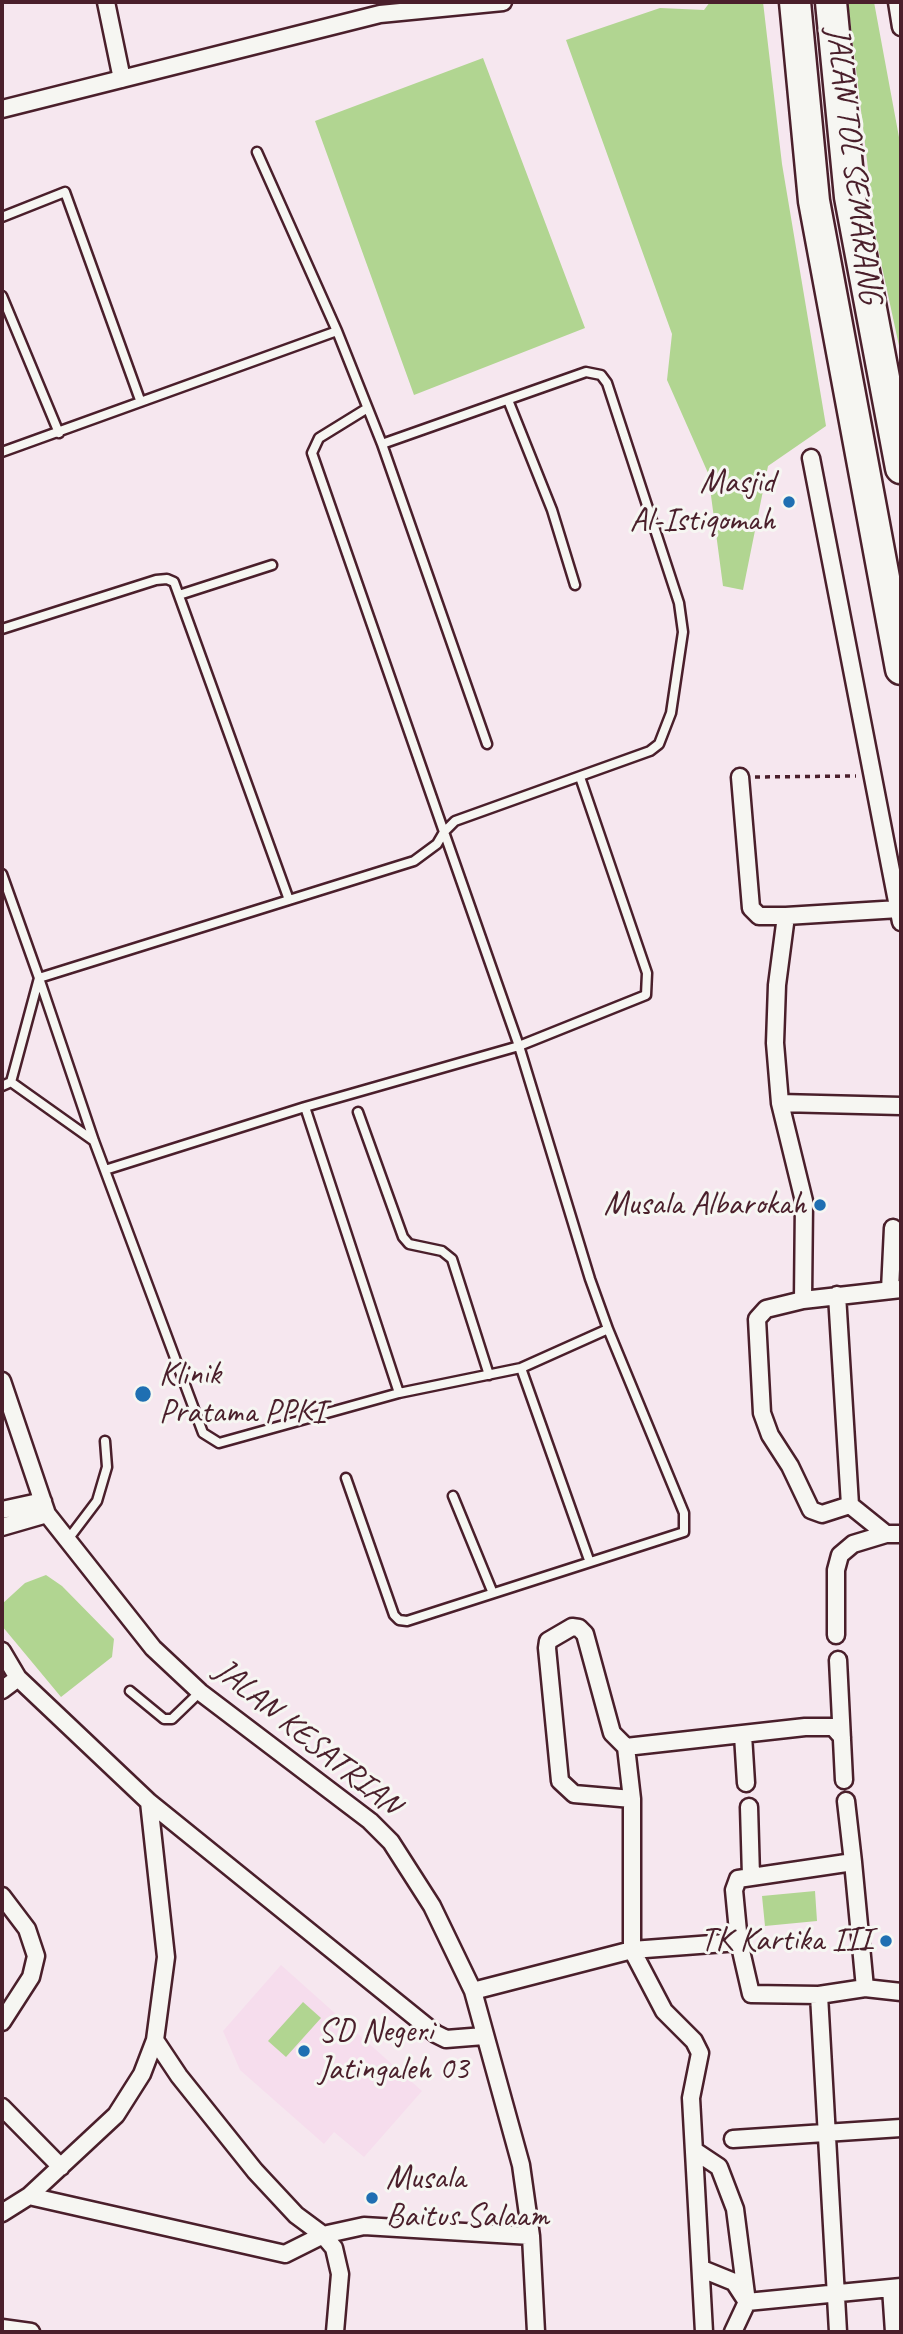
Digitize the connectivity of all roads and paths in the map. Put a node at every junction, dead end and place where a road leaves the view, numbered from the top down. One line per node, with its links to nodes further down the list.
1 (106, 2): 8 (street)
2 (503, 2): 6 (street)
3 (795, 2): 26 (highway, JALAN TOL SEMARANG)
4 (831, 2): 21 (highway, JALAN TOL SEMARANG)
5 (897, 2): 7 (street)
6 (381, 8): 8 (street)
7 (901, 27)
8 (122, 79): 9 (street)
9 (2, 109)
10 (257, 152): 13 (lane)
11 (2, 217): 14 (lane)
12 (2, 296): 17 (lane)
13 (337, 331): 14 (lane); 16 (lane)
14 (140, 400): 17 (lane)
15 (508, 400): 18 (lane); 23 (lane); 30 (lane)
16 (366, 409): 18 (lane); 31 (lane)
17 (59, 433): 19 (lane)
18 (382, 444): 27 (lane)
19 (2, 452)
20 (811, 458): 28 (street)
21 (901, 468)
22 (272, 565): 24 (lane)
23 (575, 585)
24 (179, 595): 25 (lane); 33 (lane)
25 (2, 629)
26 (901, 669)
27 (487, 744)
28 (872, 776): 29 (path); 34 (street)
29 (740, 777): 35 (street)
30 (580, 778): 31 (lane); 37 (lane)
31 (444, 832): 33 (lane); 37 (lane)
32 (2, 874): 36 (lane)
33 (289, 900): 36 (lane)
34 (900, 915): 35 (street)
35 (786, 916): 40 (street)
36 (39, 978): 38 (lane); 44 (lane)
37 (519, 1046): 42 (lane); 50 (lane)
38 (11, 1082): 39 (lane); 44 (lane)
39 (2, 1086)
40 (780, 1103): 41 (street); 49 (street)
41 (901, 1106)
42 (305, 1107): 45 (lane); 54 (lane)
43 (358, 1112): 52 (lane)
44 (94, 1141): 45 (lane)
45 (105, 1170): 54 (lane)
46 (893, 1228): 47 (street)
47 (896, 1290): 48 (street)
48 (837, 1295): 49 (street); 58 (street)
49 (803, 1300): 58 (street)
50 (608, 1329): 51 (lane); 64 (lane)
51 (521, 1368): 52 (lane); 64 (lane)
52 (489, 1375): 54 (lane)
53 (2, 1381): 59 (street, JALAN KESATRIAN)
54 (398, 1393)
55 (105, 1441): 63 (lane)
56 (346, 1478): 65 (lane)
57 (453, 1496): 65 (lane)
58 (850, 1505): 62 (street)
59 (45, 1507): 60 (street); 61 (street); 63 (street, JALAN KESATRIAN)
60 (2, 1510)
61 (2, 1527)
62 (894, 1534): 66 (street)
63 (66, 1542): 72 (street, JALAN KESATRIAN)
64 (589, 1560): 65 (lane)
65 (492, 1591)
66 (836, 1635)
67 (2, 1651): 69 (street)
68 (838, 1660): 74 (street)
69 (18, 1678): 70 (street); 80 (street)
70 (2, 1690)
71 (130, 1691): 72 (lane)
72 (200, 1692): 88 (street, JALAN KESATRIAN)
73 (743, 1735): 74 (street); 75 (street); 77 (street)
74 (842, 1737): 76 (street)
75 (626, 1747): 78 (street); 78 (street)
76 (844, 1780)
77 (746, 1783)
78 (632, 1799): 86 (street)
79 (846, 1801): 82 (street)
80 (149, 1802): 92 (street); 93 (street)
81 (749, 1807): 83 (street)
82 (853, 1862): 83 (street); 87 (street)
83 (751, 1876): 85 (street)
84 (2, 1896): 91 (street)
85 (739, 1942): 86 (street); 90 (street)
86 (632, 1950): 88 (street); 98 (street)
87 (865, 1988): 89 (street); 90 (street)
88 (473, 1990): 92 (street, JALAN KESATRIAN)
89 (901, 1992)
90 (818, 1995): 96 (street)
91 (2, 2022)
92 (484, 2036): 103 (street, JALAN KESATRIAN)
93 (155, 2040): 99 (street); 102 (street)
94 (2, 2107): 99 (street)
95 (901, 2128): 96 (street)
96 (828, 2131): 97 (street); 106 (street)
97 (733, 2139)
98 (695, 2151): 104 (street); 107 (street)
99 (61, 2167): 100 (street)
100 (29, 2196): 101 (street); 102 (street)
101 (3, 2210)
102 (323, 2235): 103 (street); 110 (street)
103 (531, 2236): 111 (street, JALAN KESATRIAN)
104 (702, 2269): 107 (street); 112 (street)
105 (896, 2287): 106 (street); 115 (street)
106 (836, 2295): 107 (street); 114 (street)
107 (747, 2302): 113 (street)
108 (2, 2328): 109 (street)
109 (31, 2332)
110 (335, 2332)
111 (536, 2332)
112 (704, 2332)
113 (733, 2332)
114 (838, 2332)
115 (894, 2332)

